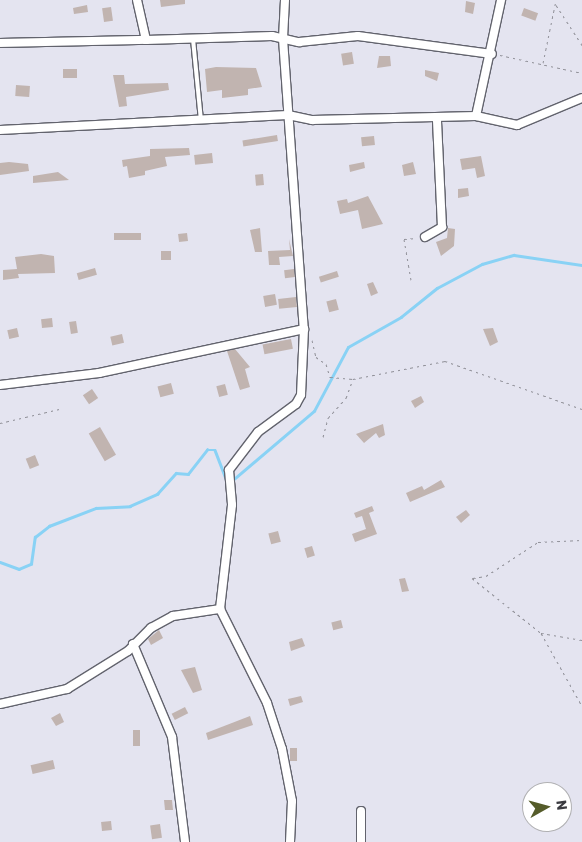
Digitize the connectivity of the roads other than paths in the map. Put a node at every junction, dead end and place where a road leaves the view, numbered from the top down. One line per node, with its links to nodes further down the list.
1 (137, 0): 6 (street)
2 (285, 0): 4 (street)
3 (502, 0): 8 (street)
4 (283, 38): 5 (street); 8 (street); 10 (street)
5 (193, 39): 6 (street); 13 (lane)
6 (146, 40): 7 (street)
7 (0, 43)
8 (492, 54): 11 (street)
9 (582, 98): 11 (street)
10 (288, 115): 12 (street); 13 (street); 16 (street)
11 (476, 116): 12 (street)
12 (437, 119): 15 (street)
13 (201, 120): 14 (street)
14 (0, 130)
15 (425, 237)
16 (304, 329): 17 (street); 18 (street)
17 (0, 385)
18 (220, 609): 19 (street); 23 (street)
19 (133, 644): 20 (street); 22 (street)
20 (0, 704)
21 (361, 811): 24 (street)
22 (185, 842)
23 (290, 842)
24 (361, 842)

